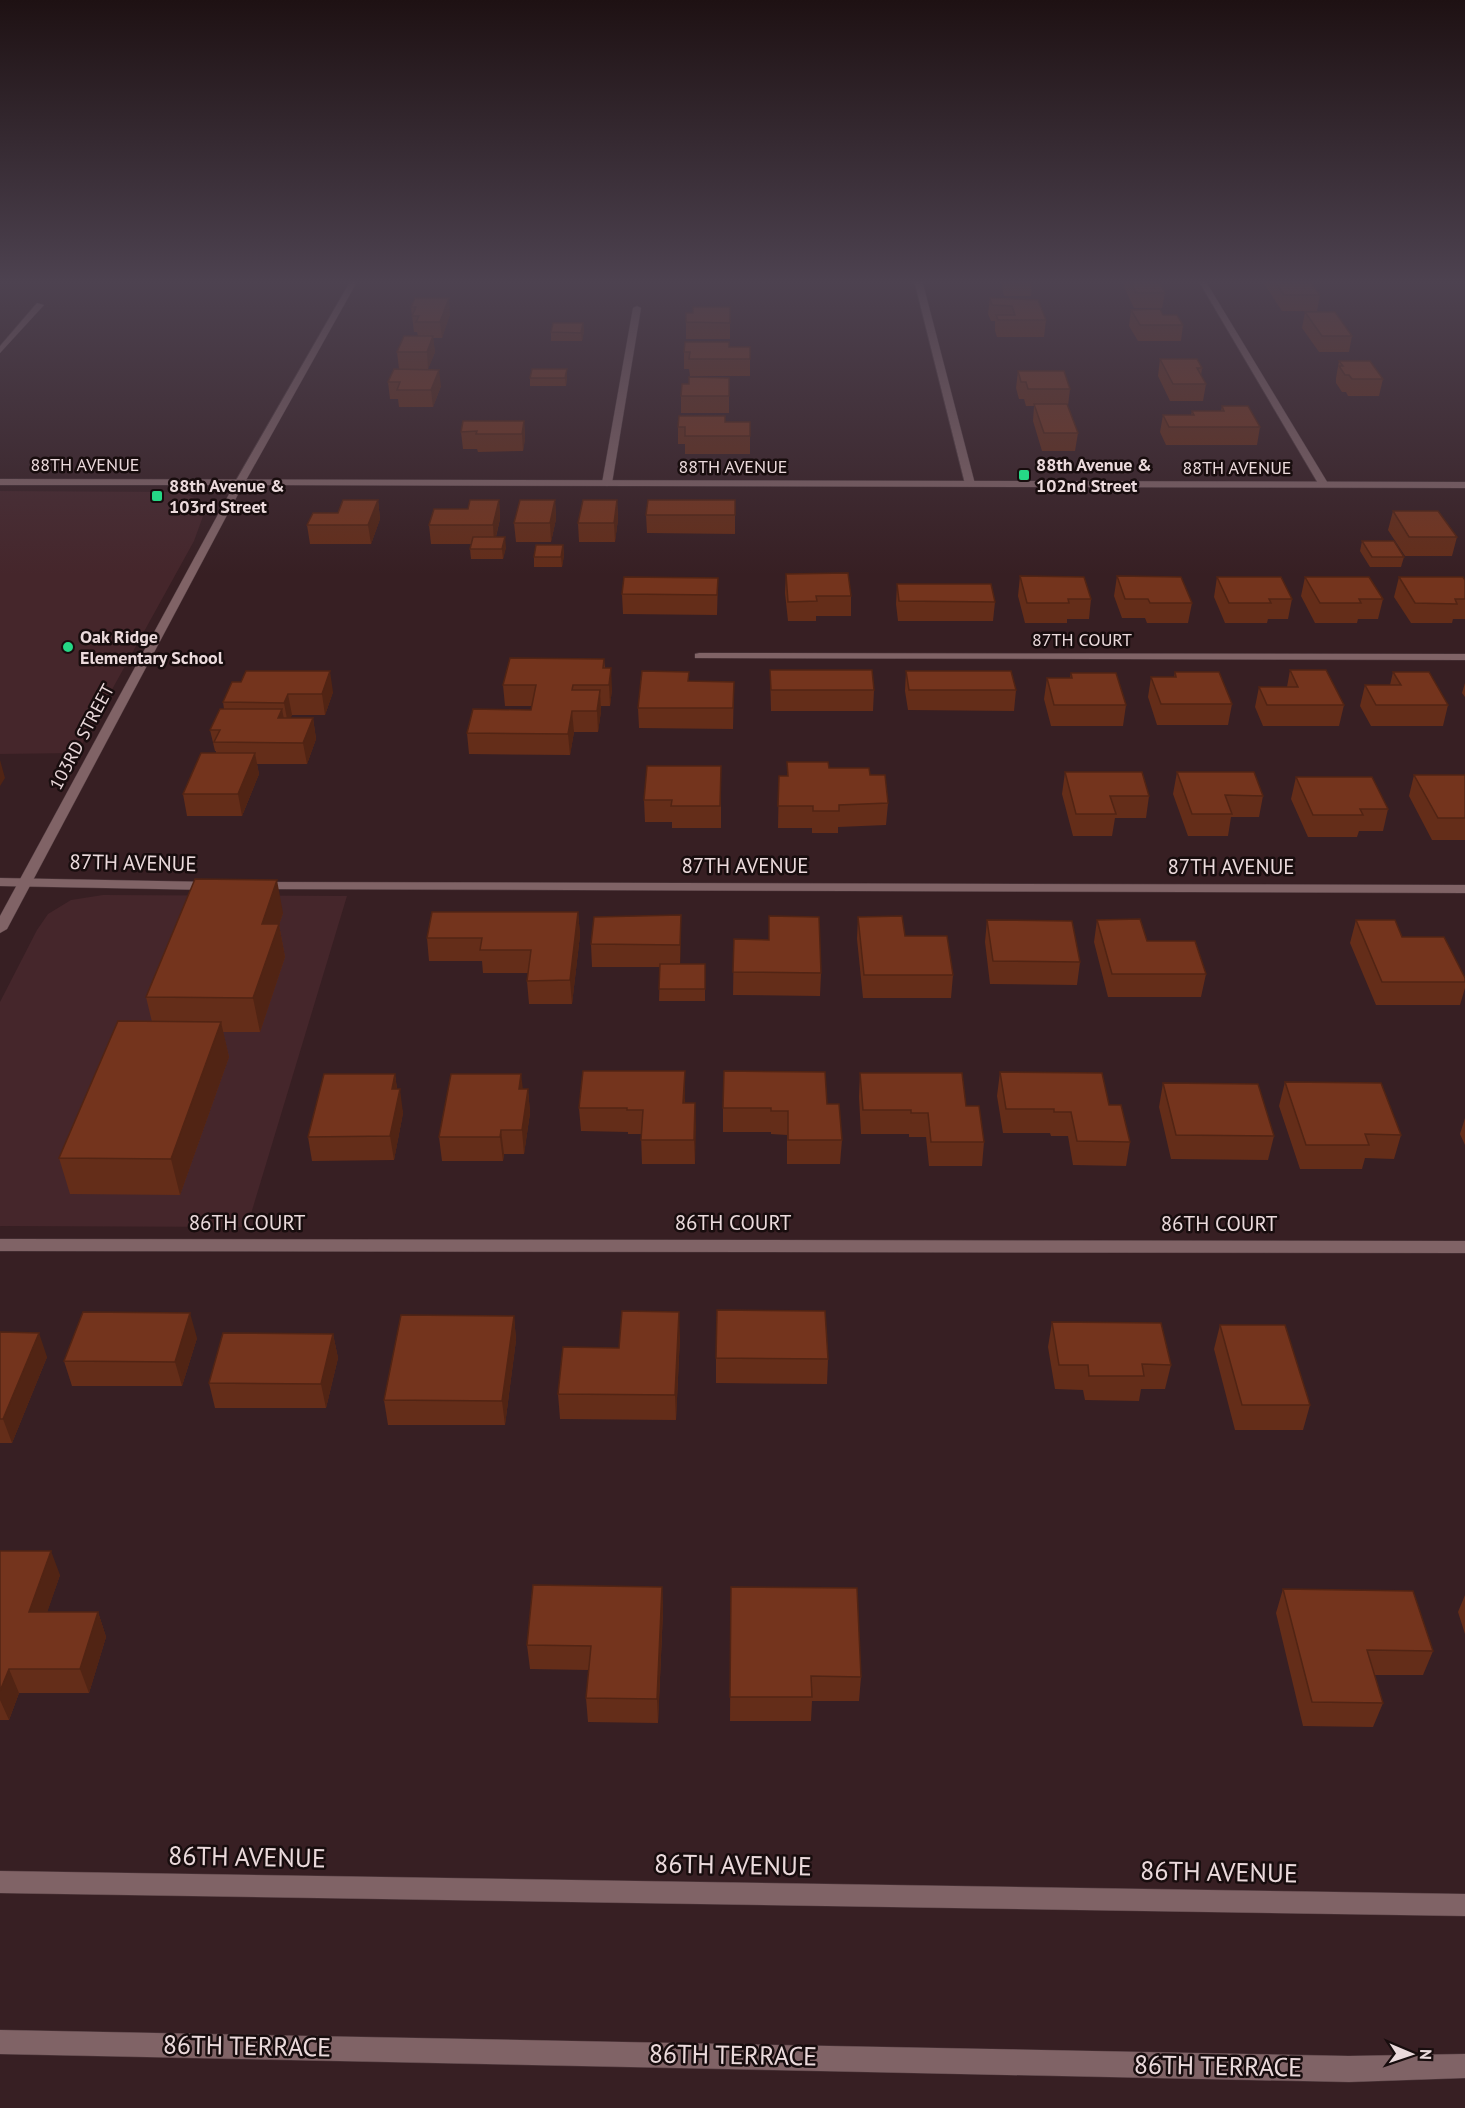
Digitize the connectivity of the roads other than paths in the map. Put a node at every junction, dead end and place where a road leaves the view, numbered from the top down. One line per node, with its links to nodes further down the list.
1 (299, 378): 6 (street, 103RD STREET)
2 (626, 378): 7 (street)
3 (943, 378): 8 (street)
4 (1260, 378): 9 (street)
5 (0, 482): 6 (street, 88TH AVENUE)
6 (240, 482): 7 (street, 88TH AVENUE); 14 (street, 103RD STREET)
7 (607, 483): 8 (street, 88TH AVENUE)
8 (970, 484): 9 (street, 88TH AVENUE)
9 (1324, 485): 10 (street, 88TH AVENUE)
10 (1465, 485)
11 (699, 656): 12 (street, 87TH COURT)
12 (1465, 657)
13 (0, 882): 14 (street, 87TH AVENUE)
14 (25, 882): 15 (street, 87TH AVENUE); 16 (street, 103RD STREET)
15 (1465, 889)
16 (0, 928)
17 (0, 1245): 18 (street, 86TH COURT)
18 (1465, 1247)
19 (0, 1881): 20 (street, 86TH AVENUE)
20 (1465, 1905)
21 (0, 2042): 22 (street, 86TH TERRACE)
22 (1465, 2066)

